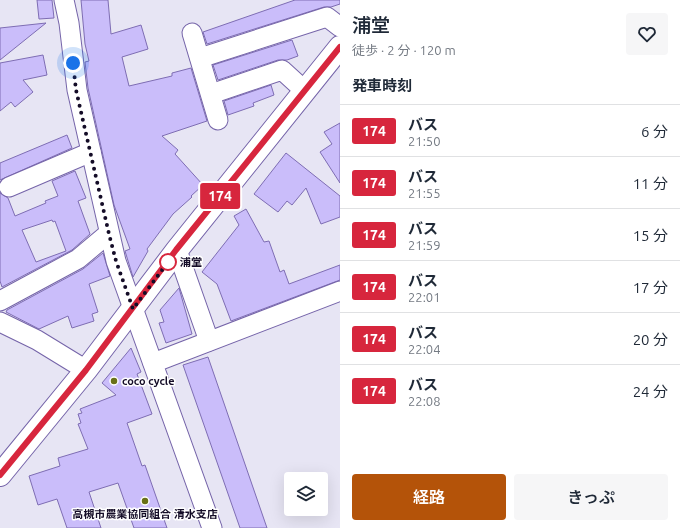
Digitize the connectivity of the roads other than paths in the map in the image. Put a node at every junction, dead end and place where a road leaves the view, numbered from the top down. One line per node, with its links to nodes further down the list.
1 (64, 0): 9 (street)
2 (340, 27): 5 (street)
3 (192, 33): 5 (street)
4 (340, 47): 6 (main road)
5 (200, 58): 7 (street)
6 (305, 91): 7 (street); 12 (main road)
7 (211, 94): 8 (street)
8 (218, 120)
9 (91, 152): 10 (street); 11 (street)
10 (9, 187)
11 (109, 234): 14 (street); 15 (street)
12 (176, 250): 15 (main road); 17 (street)
13 (340, 291): 17 (street)
14 (0, 301)
15 (133, 309): 18 (street); 19 (main road)
16 (0, 322): 19 (street)
17 (209, 341): 18 (street)
18 (153, 363): 21 (street)
19 (86, 370): 20 (main road)
20 (0, 475)
21 (212, 528)

